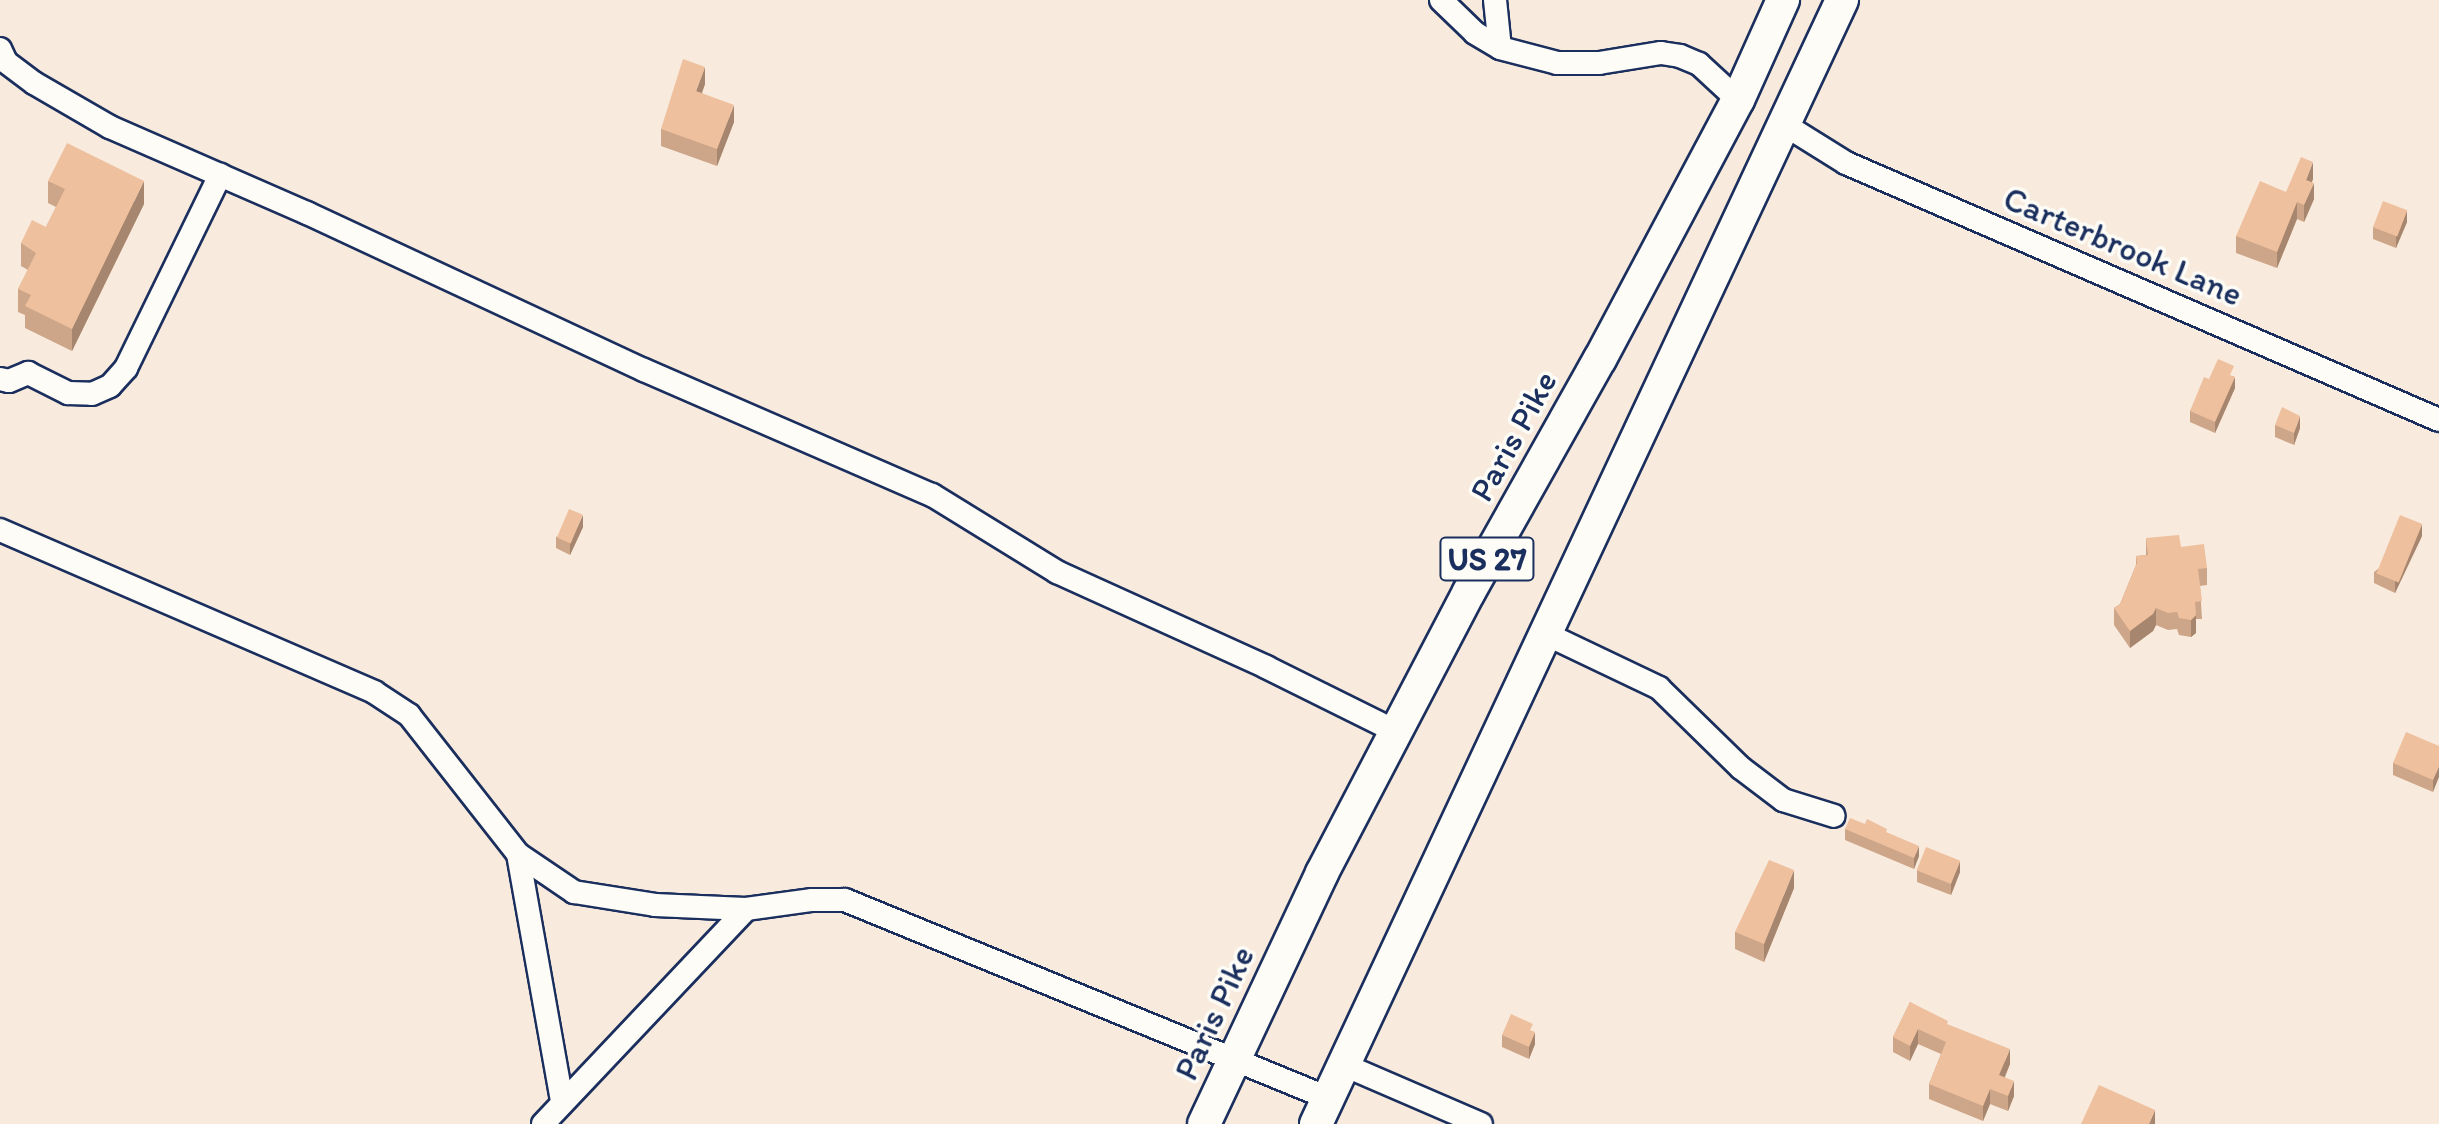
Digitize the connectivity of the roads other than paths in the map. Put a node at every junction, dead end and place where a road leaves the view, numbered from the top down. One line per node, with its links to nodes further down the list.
1 (1441, 0): 5 (street)
2 (1495, 0): 5 (street)
3 (1783, 0): 7 (highway, Paris Pike / US 27)
4 (1842, 0): 8 (highway, US 27)
5 (1500, 48): 7 (street)
6 (0, 49): 9 (street)
7 (1738, 100): 8 (highway); 14 (highway, Paris Pike / US 27)
8 (1785, 125): 11 (street, Carterbrook Lane); 13 (highway, US 27)
9 (220, 175): 10 (street); 14 (street)
10 (0, 379)
11 (2439, 420)
12 (0, 530): 16 (street)
13 (1546, 634): 15 (street); 19 (highway, US 27)
14 (1395, 731): 18 (highway, Paris Pike / US 27)
15 (1834, 816)
16 (518, 854): 17 (street); 20 (street)
17 (746, 909): 18 (street); 20 (street)
18 (1234, 1060): 21 (street); 23 (highway, Paris Pike / US 27)
19 (1344, 1065): 21 (highway, US 27); 24 (street)
20 (562, 1101): 22 (street)
21 (1322, 1111)
22 (543, 1124)
23 (1204, 1124)
24 (1481, 1124)

